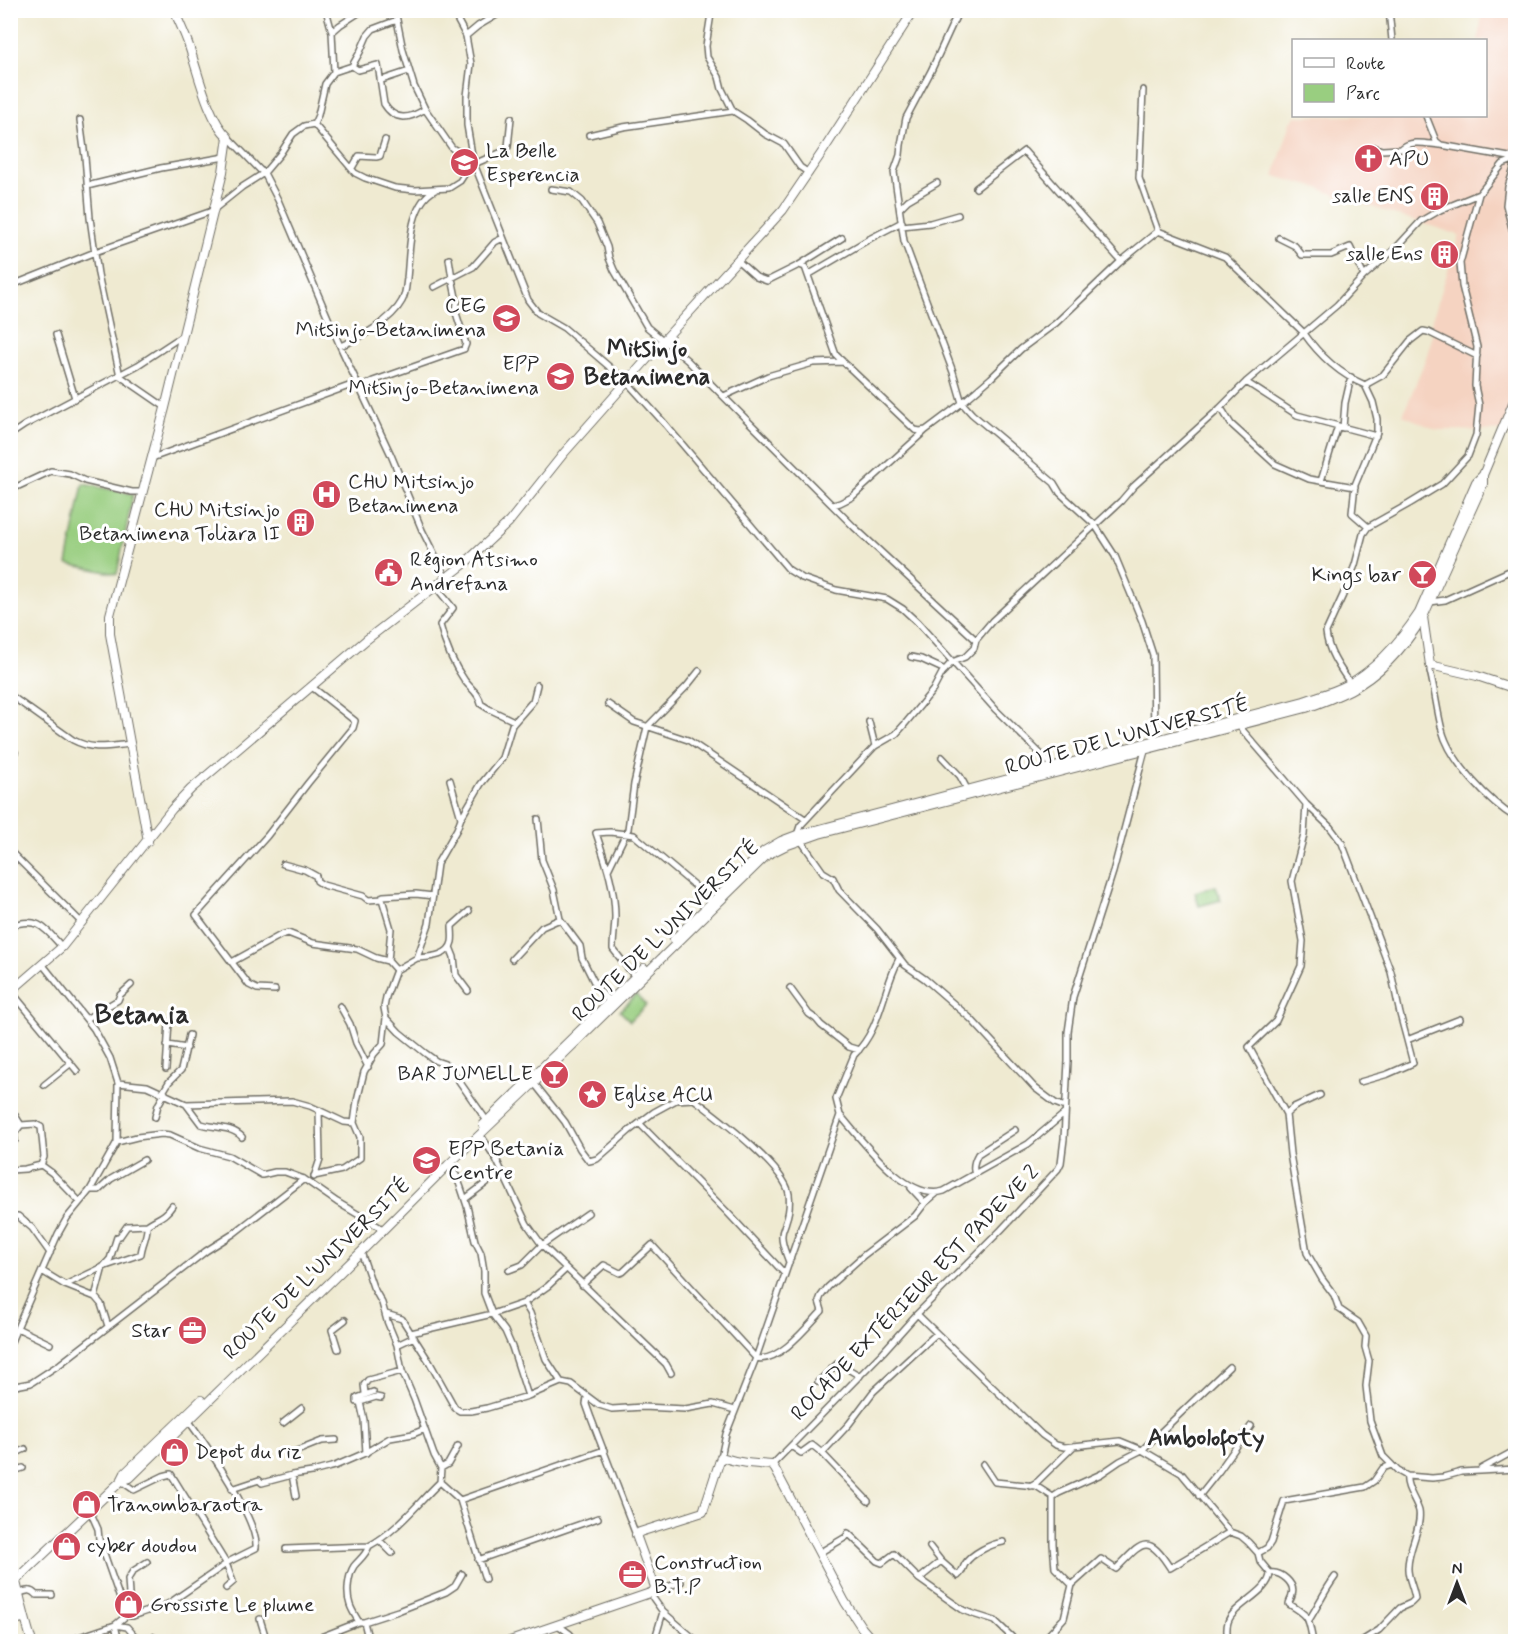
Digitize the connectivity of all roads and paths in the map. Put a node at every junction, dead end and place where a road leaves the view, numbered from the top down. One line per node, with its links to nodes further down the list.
1 (174, 10): 27 (main road)
2 (326, 10): 12 (street)
3 (395, 10): 11 (street)
4 (452, 10): 13 (street)
5 (505, 10): 13 (street)
6 (914, 10): 36 (main road)
7 (959, 10): 43 (street)
8 (1389, 10): 14 (street)
9 (357, 15): 12 (street)
10 (711, 15): 21 (street)
11 (397, 20): 15 (street); 16 (street)
12 (332, 32): 17 (street)
13 (466, 36): 33 (street)
14 (1392, 39)
15 (352, 66): 17 (street); 18 (street)
16 (409, 71): 18 (street); 20 (street)
17 (334, 72): 25 (street)
18 (381, 80): 20 (street)
19 (1143, 90): 47 (street)
20 (425, 110): 33 (street)
21 (733, 111): 26 (street); 36 (street)
22 (1426, 117): 29 (street)
23 (511, 118): 33 (street)
24 (80, 120): 38 (street)
25 (314, 124): 34 (street); 35 (street)
26 (589, 135)
27 (228, 137): 31 (main road); 35 (street)
28 (385, 140): 34 (street)
29 (1441, 145): 30 (street); 32 (street)
30 (1373, 147)
31 (225, 157): 38 (street); 44 (main road)
32 (1515, 160): 42 (street); 51 (street)
33 (474, 162): 41 (street); 48 (street)
34 (352, 168): 41 (street)
35 (264, 173): 44 (street); 66 (street)
36 (809, 173): 54 (main road)
37 (937, 183): 43 (street)
38 (87, 186): 52 (street)
39 (976, 188): 55 (street)
40 (551, 189): 65 (street)
41 (435, 190): 66 (street)
42 (1479, 194): 58 (street); 67 (street)
43 (901, 207): 46 (street)
44 (212, 211): 52 (street); 64 (main road)
45 (958, 215): 46 (street)
46 (902, 224): 57 (street); 78 (street)
47 (1158, 231): 55 (street); 62 (street)
48 (502, 238): 59 (street); 71 (street)
49 (842, 238): 56 (street)
50 (1279, 238): 58 (street)
51 (1515, 244)
52 (95, 252): 60 (street); 69 (street)
53 (449, 258): 59 (street)
54 (737, 260): 56 (street); 65 (main road)
55 (1121, 261): 78 (street)
56 (799, 266): 57 (street)
57 (808, 275): 68 (street)
58 (1364, 276): 62 (street)
59 (452, 278): 61 (street); 74 (street)
60 (10, 286)
61 (434, 287)
62 (1303, 332): 70 (street); 72 (street)
63 (56, 335): 77 (street)
64 (182, 336): 69 (street); 79 (main road)
65 (664, 340): 71 (main road); 75 (street)
66 (340, 346): 74 (street)
67 (1477, 356): 73 (street); 93 (street)
68 (843, 362): 75 (street); 82 (street)
69 (120, 376): 77 (street); 79 (street)
70 (1351, 377): 73 (street); 81 (street)
71 (627, 382): 95 (main road); 101 (street)
72 (1246, 382): 80 (street); 81 (street)
73 (1365, 385): 84 (street)
74 (359, 386): 85 (street); 95 (street)
75 (724, 396): 91 (street)
76 (1515, 396): 86 (main road, ROUTE DE L'UNIVERSITÉ)
77 (75, 398): 83 (street)
78 (962, 403): 82 (street); 92 (street)
79 (165, 406): 85 (main road)
80 (1219, 409): 87 (street); 92 (street)
81 (1341, 427): 84 (street); 87 (street)
82 (926, 430): 91 (street)
83 (10, 435)
84 (1376, 436): 88 (street)
85 (152, 458): 90 (main road)
86 (1483, 475): 97 (main road, ROUTE DE L'UNIVERSITÉ); 105 (main road, ROUTE DE L'UNIVERSITÉ)
87 (1322, 481): 88 (street)
88 (1355, 487): 93 (street)
89 (10, 490): 90 (street)
90 (142, 492): 116 (main road)
91 (833, 505): 99 (street)
92 (1095, 525): 99 (street); 115 (street)
93 (1368, 527): 105 (street)
94 (1515, 568): 97 (street)
95 (447, 578): 96 (main road)
96 (436, 587): 107 (main road); 111 (street)
97 (1430, 602): 98 (main road, ROUTE DE L'UNIVERSITÉ)
98 (1423, 617): 102 (main road); 113 (main road, ROUTE DE L'UNIVERSITÉ)
99 (976, 640): 101 (street)
100 (911, 657): 103 (street)
101 (952, 662): 103 (street); 120 (street)
102 (1430, 665): 108 (main road); 125 (street)
103 (945, 670): 117 (street)
104 (699, 671): 114 (street)
105 (1350, 683): 115 (main road, ROUTE DE L'UNIVERSITÉ)
106 (537, 684): 111 (street)
107 (312, 687): 131 (main road); 148 (street)
108 (1515, 689)
109 (10, 695): 116 (street)
110 (608, 704): 114 (street)
111 (514, 721): 124 (street)
112 (869, 722): 117 (street)
113 (1239, 726): 118 (main road, ROUTE DE L'UNIVERSITÉ); 123 (street)
114 (647, 727): 127 (street); 129 (street)
115 (1154, 741): 120 (main road, ROUTE DE L'UNIVERSITÉ)
116 (131, 744): 131 (main road)
117 (875, 746): 127 (street)
118 (1145, 750): 128 (main road, ROUTE DE L'UNIVERSITÉ); 181 (street, ROCADE EXTÉRIEUR EST PADEVE 2)
119 (942, 757): 122 (street)
120 (1054, 767): 122 (main road, ROUTE DE L'UNIVERSITÉ)
121 (450, 780): 124 (street)
122 (967, 789): 128 (main road, ROUTE DE L'UNIVERSITÉ)
123 (1306, 804): 164 (street); 182 (street)
124 (460, 818): 135 (street)
125 (1515, 818)
126 (538, 819): 139 (street)
127 (805, 819): 130 (street)
128 (847, 825): 130 (main road, ROUTE DE L'UNIVERSITÉ)
129 (626, 833): 134 (street); 134 (street); 137 (street)
130 (798, 837): 137 (main road, ROUTE DE L'UNIVERSITÉ); 146 (street); 174 (main road, ROUTE DE L'UNIVERSITÉ)
131 (148, 841): 140 (main road)
132 (10, 851): 140 (street)
133 (283, 864): 136 (street)
134 (608, 870): 151 (street)
135 (433, 896): 136 (street); 144 (street)
136 (382, 899): 147 (street)
137 (711, 903): 151 (main road, ROUTE DE L'UNIVERSITÉ)
138 (469, 910): 143 (street)
139 (560, 919): 145 (street); 157 (street)
140 (82, 923): 142 (main road)
141 (10, 926): 142 (street)
142 (62, 947): 149 (main road)
143 (450, 947): 144 (street); 156 (street)
144 (417, 958): 150 (street)
145 (512, 959)
146 (899, 959): 167 (street); 181 (street)
147 (388, 961): 148 (street); 150 (street)
148 (232, 962): 154 (street)
149 (43, 965): 155 (main road); 160 (street)
150 (396, 970): 159 (street)
151 (635, 977): 157 (main road, ROUTE DE L'UNIVERSITÉ)
152 (131, 985): 160 (street)
153 (790, 988): 167 (street)
154 (275, 990)
155 (11, 991): 168 (street)
156 (468, 991)
157 (609, 1001): 185 (main road, ROUTE DE L'UNIVERSITÉ)
158 (340, 1006): 169 (street)
159 (386, 1018): 169 (street); 185 (street)
160 (86, 1019): 173 (street)
161 (1460, 1019): 164 (street)
162 (169, 1022): 165 (street)
163 (189, 1035): 166 (street)
164 (1407, 1040): 172 (street)
165 (167, 1046): 166 (street); 170 (street)
166 (187, 1048): 176 (street)
167 (859, 1050): 183 (street)
168 (70, 1064): 171 (street); 175 (street)
169 (368, 1067): 186 (street)
170 (166, 1069)
171 (77, 1071)
172 (1360, 1082)
173 (118, 1083): 176 (street); 193 (street)
174 (534, 1083): 187 (street); 190 (main road, ROUTE DE L'UNIVERSITÉ)
175 (44, 1085)
176 (164, 1093): 178 (street); 184 (street)
177 (1320, 1095): 182 (street)
178 (186, 1104): 180 (street); 191 (street)
179 (10, 1107): 188 (street)
180 (319, 1110): 186 (street); 200 (street)
181 (1066, 1110): 199 (street); 228 (street, ROCADE EXTÉRIEUR EST PADEVE 2)
182 (1286, 1114): 273 (street)
183 (840, 1116): 202 (street); 216 (street)
184 (155, 1117)
185 (487, 1121): 212 (main road, ROUTE DE L'UNIVERSITÉ)
186 (354, 1123): 200 (street)
187 (640, 1124): 216 (street); 221 (street)
188 (21, 1125): 192 (street); 195 (street)
189 (1015, 1130): 199 (street)
190 (480, 1134): 196 (main road, ROUTE DE L'UNIVERSITÉ); 198 (street)
191 (242, 1137)
192 (15, 1140)
193 (117, 1142): 201 (street); 203 (street)
194 (144, 1160): 203 (street)
195 (41, 1165): 197 (street); 206 (street)
196 (448, 1165): 205 (street); 214 (main road, ROUTE DE L'UNIVERSITÉ)
197 (10, 1170)
198 (503, 1173): 205 (street); 213 (street)
199 (975, 1174): 204 (street)
200 (314, 1176): 201 (street)
201 (306, 1180): 212 (street); 230 (street)
202 (908, 1184): 204 (street); 207 (street)
203 (90, 1190): 206 (street)
204 (937, 1193): 207 (street)
205 (465, 1199): 227 (street)
206 (80, 1202): 215 (street)
207 (925, 1203): 238 (street)
208 (172, 1206): 211 (street)
209 (588, 1213): 213 (street)
210 (10, 1219): 215 (street)
211 (147, 1226): 217 (street); 217 (street)
212 (381, 1227): 281 (main road, ROUTE DE L'UNIVERSITÉ)
213 (542, 1245): 218 (street); 219 (street)
214 (361, 1252): 226 (street); 254 (main road, ROUTE DE L'UNIVERSITÉ)
215 (50, 1253): 220 (street)
216 (789, 1263): 221 (street)
217 (103, 1267): 223 (street); 224 (street)
218 (566, 1269): 222 (street); 225 (street)
219 (509, 1270)
220 (42, 1271): 223 (street); 231 (street)
221 (785, 1274): 238 (street)
222 (582, 1284): 238 (street); 241 (street)
223 (65, 1285): 224 (street)
224 (95, 1297): 230 (street)
225 (524, 1303): 227 (street); 243 (street)
226 (386, 1314): 233 (street); 236 (street)
227 (492, 1314): 233 (street); 248 (street)
228 (917, 1314): 232 (street); 242 (street, ROCADE EXTÉRIEUR EST PADEVE 2)
229 (345, 1320): 237 (street)
230 (108, 1326): 245 (street)
231 (17, 1328): 234 (street); 235 (street)
232 (936, 1334): 259 (street); 268 (street)
233 (413, 1335): 236 (street); 248 (street)
234 (10, 1344)
235 (50, 1344)
236 (397, 1345): 240 (street)
237 (338, 1349)
238 (756, 1358): 253 (street)
239 (1229, 1367): 264 (street)
240 (402, 1371): 247 (street); 257 (street)
241 (671, 1373)
242 (860, 1376): 244 (street); 261 (street, ROCADE EXTÉRIEUR EST PADEVE 2)
243 (561, 1382): 248 (street); 250 (street)
244 (818, 1383)
245 (10, 1387)
246 (373, 1392): 247 (street)
247 (365, 1393): 251 (street)
248 (528, 1396)
249 (381, 1398): 251 (street)
250 (587, 1398): 253 (street); 263 (street)
251 (360, 1402): 267 (street)
252 (302, 1408): 255 (street)
253 (735, 1410): 270 (street)
254 (188, 1420): 281 (main road, ROUTE DE L'UNIVERSITÉ); 284 (street)
255 (283, 1423)
256 (1251, 1426): 286 (street)
257 (425, 1429): 267 (street); 275 (street)
258 (336, 1440): 266 (street)
259 (1075, 1445): 264 (street); 283 (street)
260 (458, 1446): 275 (street)
261 (791, 1446): 268 (street); 272 (street, ROCADE EXTÉRIEUR EST PADEVE 2)
262 (25, 1449): 269 (street)
263 (604, 1450): 288 (street); 293 (street)
264 (1142, 1450): 286 (street); 287 (street)
265 (1515, 1450): 277 (street)
266 (297, 1451)
267 (366, 1453): 279 (street)
268 (822, 1453): 289 (street)
269 (10, 1456)
270 (721, 1457): 272 (main road); 293 (main road)
271 (983, 1464): 283 (street)
272 (772, 1465): 301 (main road)
273 (1392, 1465): 280 (street); 300 (street)
274 (23, 1468): 278 (street)
275 (441, 1468): 282 (street)
276 (1515, 1469): 277 (street)
277 (1479, 1470): 280 (street)
278 (10, 1472)
279 (292, 1475): 284 (street); 285 (street)
280 (1407, 1476): 344 (street)
281 (121, 1481): 290 (main road, ROUTE DE L'UNIVERSITÉ); 306 (street)
282 (440, 1482): 288 (street); 294 (street)
283 (1030, 1486): 287 (street)
284 (232, 1489): 306 (street)
285 (296, 1496)
286 (1199, 1496): 292 (street)
287 (1053, 1497): 314 (street)
288 (460, 1500): 303 (street)
289 (868, 1501)
290 (90, 1511): 313 (main road, ROUTE DE L'UNIVERSITÉ); 320 (street)
291 (598, 1518): 303 (street)
292 (1230, 1532): 300 (street); 314 (street)
293 (636, 1535): 316 (main road)
294 (379, 1540): 296 (street); 299 (street)
295 (1003, 1542): 304 (street)
296 (369, 1546): 298 (street); 323 (street)
297 (930, 1546): 304 (street)
298 (286, 1549)
299 (392, 1553)
300 (1258, 1553): 307 (street)
301 (819, 1554): 311 (street); 339 (main road)
302 (10, 1559): 313 (main road)
303 (478, 1560): 310 (street)
304 (941, 1561): 311 (street)
305 (147, 1562): 320 (street)
306 (226, 1563): 315 (street); 320 (street)
307 (1270, 1573): 322 (street); 342 (street)
308 (462, 1574): 323 (street)
309 (1335, 1577): 322 (street)
310 (485, 1579)
311 (919, 1579): 340 (street)
312 (681, 1582): 316 (street)
313 (14, 1583): 317 (main road)
314 (1072, 1585): 341 (street)
315 (226, 1588)
316 (653, 1592): 319 (street); 325 (main road)
317 (14, 1593): 318 (street); 327 (main road); 328 (main road)
318 (52, 1595)
319 (663, 1612): 337 (street); 338 (street)
320 (126, 1614): 324 (street)
321 (260, 1619): 332 (street)
322 (1309, 1620): 343 (street)
323 (362, 1622): 333 (street); 334 (street)
324 (115, 1625): 329 (street); 330 (street); 331 (street)
325 (558, 1625): 335 (main road); 336 (street)
326 (153, 1637): 331 (street)
327 (27, 1641)
328 (32, 1641)
329 (64, 1641)
330 (119, 1641)
331 (141, 1641)
332 (265, 1641)
333 (308, 1641)
334 (369, 1641)
335 (507, 1641)
336 (566, 1641)
337 (654, 1641)
338 (698, 1641)
339 (874, 1641)
340 (1017, 1641)
341 (1042, 1641)
342 (1228, 1641)
343 (1313, 1641)
344 (1360, 1641)

